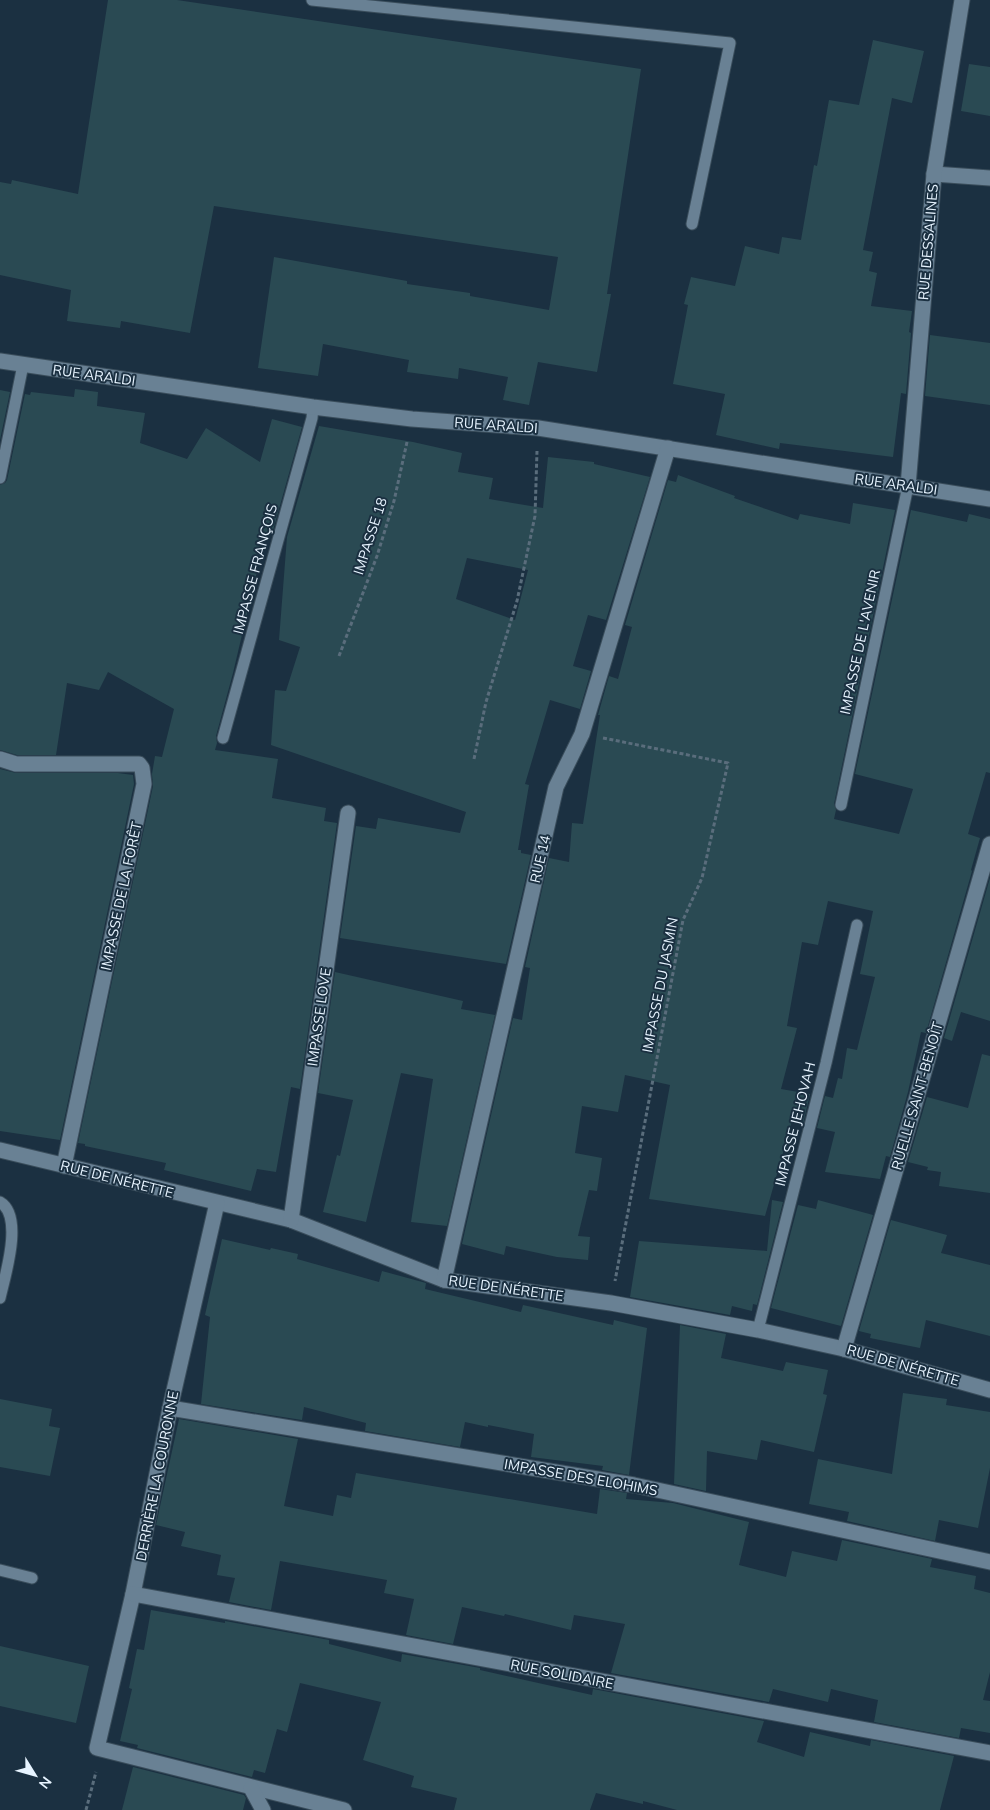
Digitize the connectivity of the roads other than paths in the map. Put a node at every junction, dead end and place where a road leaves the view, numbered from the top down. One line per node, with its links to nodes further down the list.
1 (312, 0): 5 (lane)
2 (962, 0): 3 (street, RUE DESSALINES)
3 (934, 174): 4 (street); 11 (street, RUE DESSALINES)
4 (990, 178)
5 (692, 224)
6 (0, 361): 7 (street, RUE ARALDI)
7 (23, 365): 8 (street, RUE ARALDI); 10 (lane)
8 (313, 407): 9 (street, RUE ARALDI); 13 (lane, IMPASSE FRANÇOIS)
9 (668, 448): 11 (street, RUE ARALDI); 24 (street, RUE 14)
10 (0, 478)
11 (908, 486): 12 (street, RUE ARALDI); 15 (lane, IMPASSE DE L'AVENIR)
12 (990, 499)
13 (223, 738)
14 (0, 758): 20 (street, IMPASSE DE LA FORÊT)
15 (841, 805)
16 (348, 813): 23 (street, IMPASSE LOVE)
17 (990, 844): 27 (street, RUELLE SAINT-BENOÎT)
18 (857, 925): 26 (lane, IMPASSE JEHOVAH)
19 (0, 1150): 20 (street, RUE DE NÉRETTE)
20 (64, 1166): 22 (street, RUE DE NÉRETTE)
21 (0, 1202): 25 (lane)
22 (216, 1203): 23 (street, RUE DE NÉRETTE); 29 (street, DERRIÈRE LA COURONNE)
23 (291, 1220): 24 (street, RUE DE NÉRETTE)
24 (444, 1280): 26 (street, RUE DE NÉRETTE)
25 (0, 1298)
26 (758, 1330): 27 (street, RUE DE NÉRETTE)
27 (844, 1349): 28 (street, RUE DE NÉRETTE)
28 (990, 1390)
29 (170, 1408): 30 (street, IMPASSE DES ELOHIMS); 33 (street, DERRIÈRE LA COURONNE)
30 (990, 1562)
31 (0, 1570): 32 (lane)
32 (32, 1578)
33 (133, 1594): 34 (street, RUE SOLIDAIRE); 35 (street, DERRIÈRE LA COURONNE)
34 (990, 1753)
35 (251, 1788): 36 (street); 37 (street)
36 (263, 1810)
37 (344, 1810)

